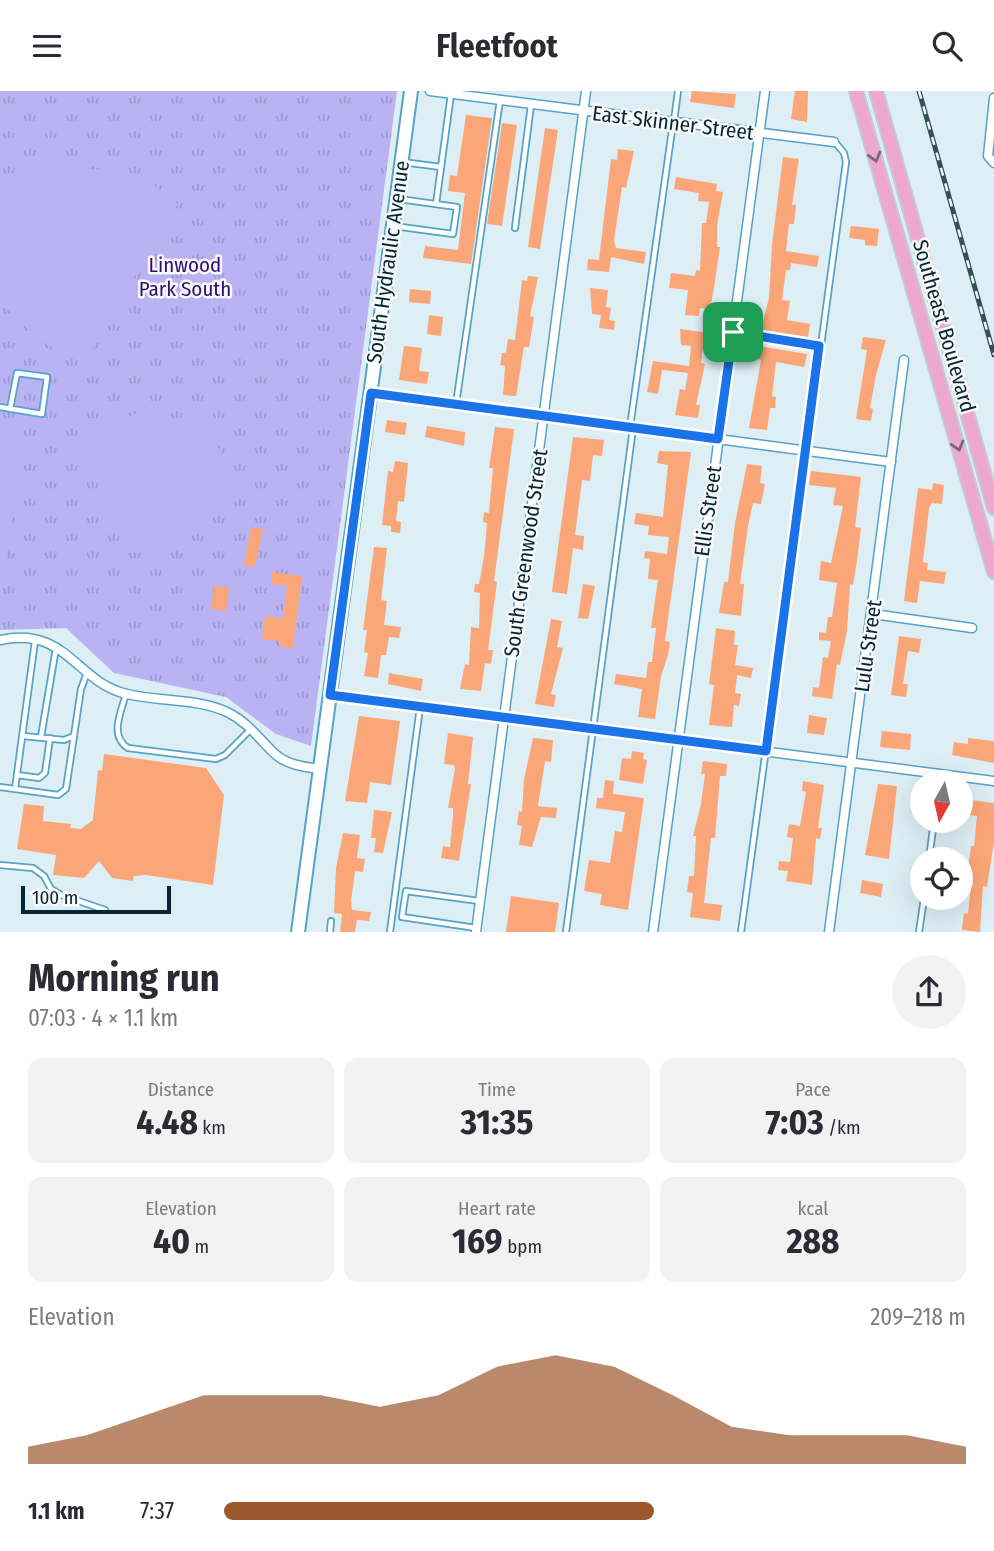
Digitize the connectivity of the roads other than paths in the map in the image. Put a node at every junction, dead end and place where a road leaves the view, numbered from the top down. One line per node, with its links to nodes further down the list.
1 (411, 91): 17 (street, South Hydraulic Avenue)
2 (430, 91): 8 (street, East Skinner Street)
3 (586, 91): 12 (street, South Greenwood Street)
4 (678, 91): 13 (lane)
5 (765, 91): 14 (street, Ellis Street)
6 (856, 91): 36 (main road, Southeast Boulevard, one-way to 36)
7 (876, 91): 35 (main road, Southeast Boulevard)
8 (451, 94): 9 (street, East Skinner Street); 18 (lane)
9 (499, 97): 11 (street, East Skinner Street); 27 (lane)
10 (994, 98): 16 (street)
11 (531, 104): 12 (street, East Skinner Street); 22 (lane)
12 (584, 111): 13 (street, East Skinner Street); 30 (street, South Greenwood Street)
13 (673, 123): 14 (street, East Skinner Street); 31 (lane)
14 (758, 134): 15 (street, East Skinner Street); 23 (street, Ellis Street)
15 (834, 142): 24 (lane)
16 (991, 160)
17 (402, 162): 18 (lane); 19 (street, South Hydraulic Avenue)
18 (441, 167): 20 (lane)
19 (397, 198): 20 (lane); 21 (street, South Hydraulic Avenue)
20 (436, 204): 21 (lane)
21 (393, 226): 26 (street, South Hydraulic Avenue)
22 (515, 227)
23 (733, 332): 24 (lane); 32 (street, Ellis Street)
24 (819, 346): 33 (lane)
25 (904, 360): 34 (street, Lulu Street)
26 (371, 393): 27 (street); 44 (street, South Hydraulic Avenue)
27 (456, 404): 30 (street)
28 (0, 407): 29 (lane)
29 (10, 409): 29 (lane)
30 (544, 416): 31 (street); 46 (street, South Greenwood Street)
31 (632, 427): 32 (street); 47 (lane)
32 (718, 439): 33 (street); 53 (street, Ellis Street)
33 (804, 450): 34 (street); 54 (lane)
34 (891, 462): 37 (street, Lulu Street)
35 (994, 508)
36 (994, 572)
37 (873, 614): 38 (street); 55 (street, Lulu Street)
38 (972, 628)
39 (0, 640): 40 (street)
40 (35, 641): 41 (street); 49 (lane)
41 (56, 647): 42 (street); 51 (lane)
42 (87, 673): 43 (street); 50 (lane)
43 (127, 694): 48 (street); 48 (lane)
44 (330, 695): 45 (street); 56 (street, South Hydraulic Avenue)
45 (420, 706): 46 (street); 71 (lane)
46 (504, 717): 47 (street); 64 (street, South Greenwood Street)
47 (593, 728): 53 (street); 72 (lane)
48 (251, 729): 56 (street)
49 (23, 736): 51 (lane); 58 (lane)
50 (74, 736): 52 (lane); 62 (lane)
51 (41, 737): 52 (lane)
52 (50, 738): 58 (lane)
53 (678, 739): 54 (street); 73 (street, Ellis Street)
54 (766, 751): 55 (street); 74 (lane)
55 (851, 763): 57 (street); 75 (street, Lulu Street)
56 (320, 769): 69 (street, South Hydraulic Avenue)
57 (910, 773)
58 (17, 775): 62 (lane)
59 (973, 780): 60 (street)
60 (994, 781)
61 (0, 787): 62 (lane)
62 (15, 789)
63 (0, 865): 65 (lane)
64 (480, 901): 68 (street, South Greenwood Street); 68 (lane)
65 (105, 910)
66 (922, 910): 76 (lane)
67 (331, 921): 70 (lane)
68 (476, 930)
69 (298, 932)
70 (330, 932)
71 (390, 932)
72 (566, 932)
73 (653, 932)
74 (741, 932)
75 (829, 932)
76 (919, 932)

